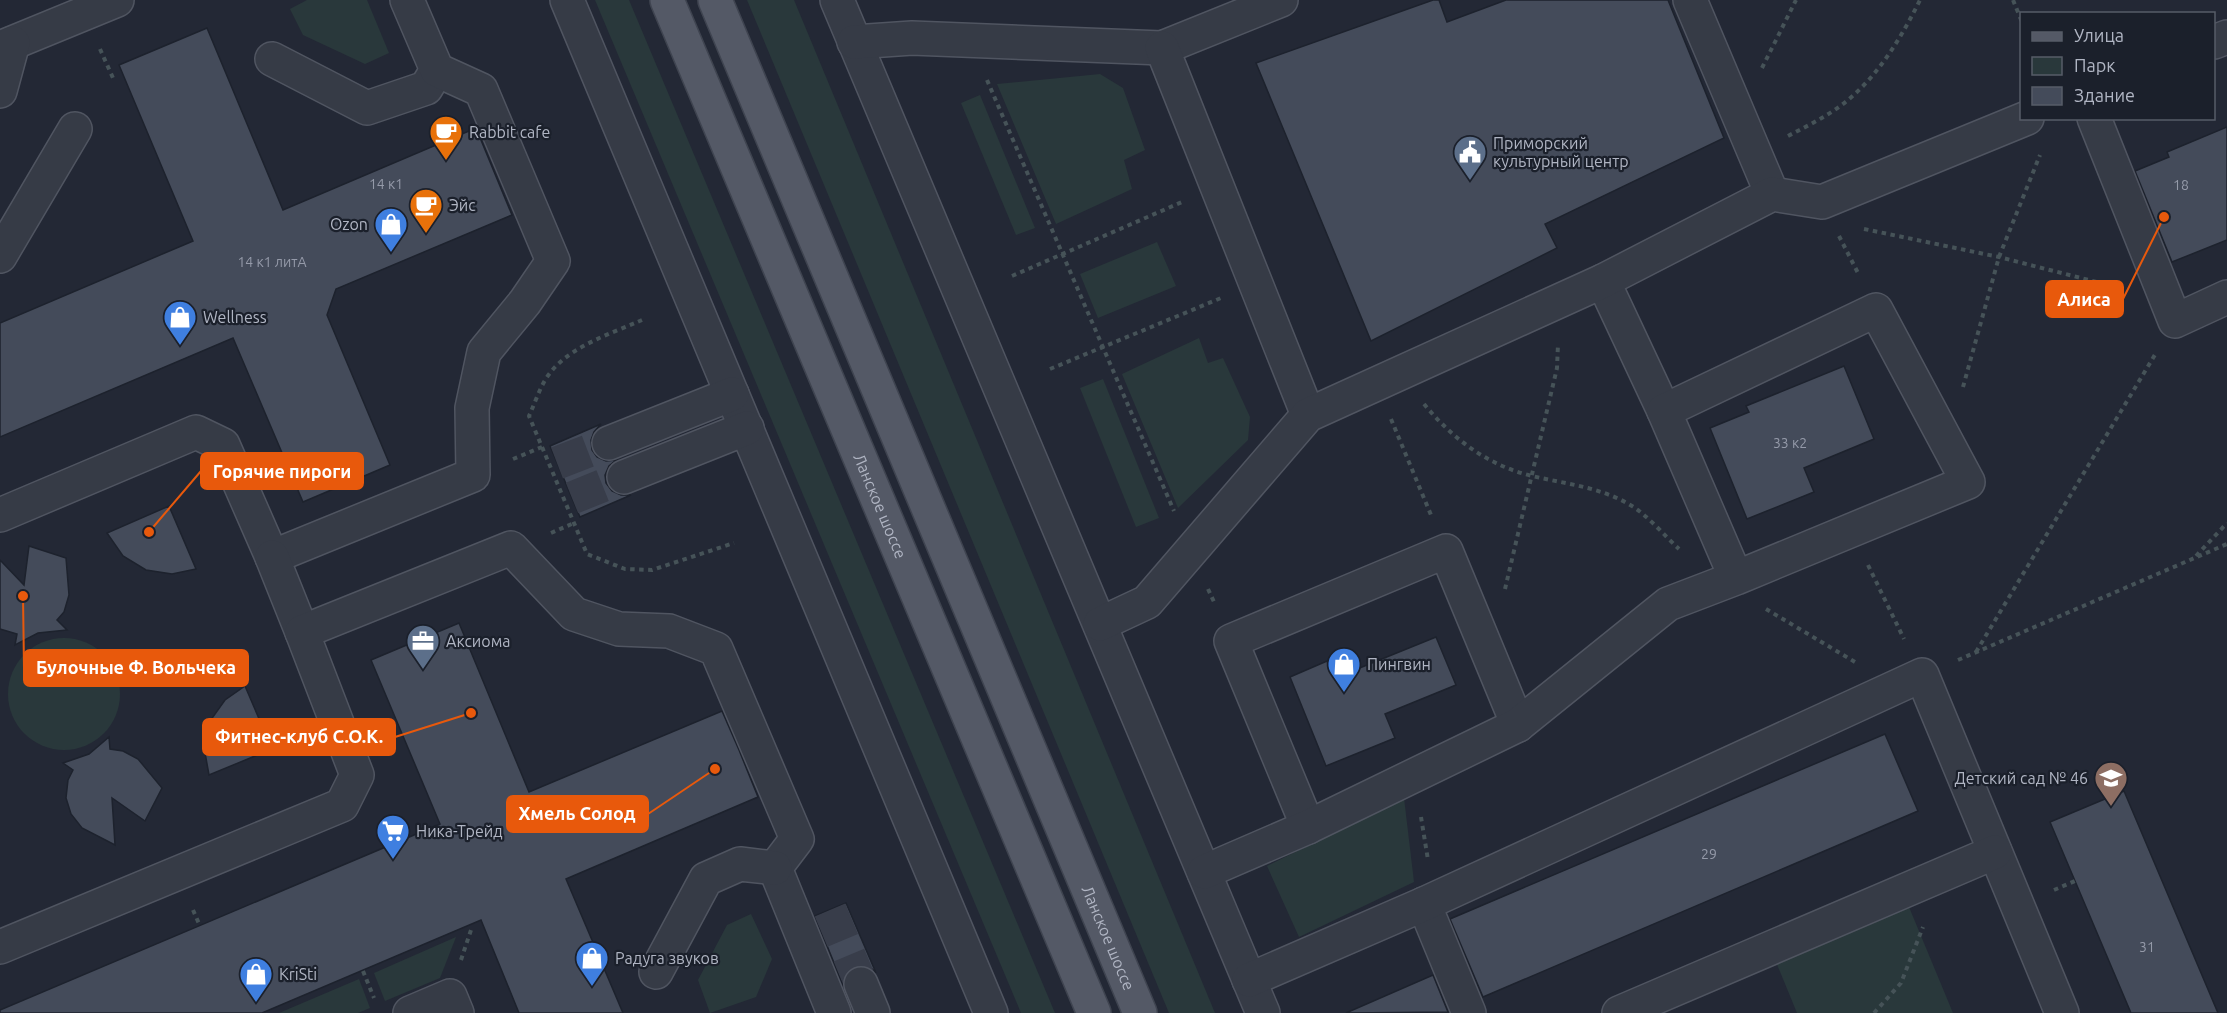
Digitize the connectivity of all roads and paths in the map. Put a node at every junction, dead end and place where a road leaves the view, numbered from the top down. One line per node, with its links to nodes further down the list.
1 (117, 0): 16 (street)
2 (407, 0): 19 (street)
3 (567, 0): 45 (street)
4 (667, 0): 89 (main road, Ланское шоссе)
5 (715, 0): 90 (main road, Ланское шоссе)
6 (837, 0): 14 (street)
7 (1281, 0): 17 (street)
8 (1690, 0): 22 (street)
9 (1796, 0): 22 (path)
10 (1920, 0): 27 (path)
11 (2013, 0): 12 (path)
12 (2020, 17)
13 (969, 40): 14 (street); 17 (street); 31 (path)
14 (854, 42): 64 (street)
15 (98, 44): 20 (path)
16 (7, 45): 21 (street)
17 (1162, 48): 28 (street)
18 (272, 59): 19 (street)
19 (437, 70): 60 (street)
20 (113, 78)
21 (0, 92)
22 (1739, 115): 27 (street)
23 (2023, 120): 30 (street)
24 (2095, 120): 40 (street)
25 (75, 129): 32 (street)
26 (2042, 149): 33 (path)
27 (1755, 153): 29 (street)
28 (1217, 187): 31 (path); 36 (street)
29 (1772, 194): 30 (street); 35 (street)
30 (1827, 212): 33 (path); 39 (path)
31 (1063, 255): 34 (path); 42 (path)
32 (0, 256)
33 (1999, 257): 40 (path); 50 (path)
34 (1012, 276)
35 (1603, 281): 38 (street); 46 (street)
36 (1256, 284): 42 (path); 47 (street)
37 (2227, 297): 40 (street)
38 (1559, 301): 44 (street); 51 (path)
39 (1876, 310): 46 (street); 50 (street)
40 (2171, 311): 67 (path)
41 (642, 320): 57 (path)
42 (1103, 347): 43 (path); 54 (path)
43 (1050, 369)
44 (1387, 379): 47 (street); 51 (path); 59 (path)
45 (732, 394): 48 (street); 49 (street)
46 (1664, 411): 62 (street)
47 (1308, 415): 64 (street)
48 (747, 428): 52 (street); 88 (street)
49 (609, 443)
50 (1948, 443): 56 (street)
51 (1532, 476): 62 (path); 68 (path)
52 (624, 477)
53 (0, 515): 60 (street)
54 (1179, 521)
55 (2227, 523): 61 (path)
56 (1851, 531): 62 (street); 69 (path)
57 (734, 543)
58 (2227, 544): 61 (path)
59 (1446, 551): 66 (street); 68 (street)
60 (272, 557): 65 (street)
61 (2194, 558): 67 (path)
62 (1727, 582): 69 (path); 70 (street)
63 (1207, 586): 66 (path)
64 (1100, 624): 75 (street)
65 (302, 632): 74 (street); 79 (street)
66 (1231, 641): 72 (street)
67 (1976, 653): 69 (path)
68 (1489, 656): 70 (street)
69 (1909, 681): 73 (street); 77 (street)
70 (1518, 725): 71 (street)
71 (1414, 775): 72 (street); 77 (path)
72 (1308, 827): 75 (street)
73 (1994, 835): 76 (street); 95 (street)
74 (775, 868): 82 (street); 87 (street)
75 (1204, 872): 83 (street)
76 (1942, 876): 93 (street); 94 (path)
77 (1424, 904): 83 (street); 92 (street)
78 (472, 927): 80 (path)
79 (0, 947)
80 (458, 969)
81 (363, 970): 84 (path)
82 (656, 972)
83 (1249, 980): 91 (street)
84 (376, 1001)
85 (410, 1013): 86 (street)
86 (457, 1013)
87 (834, 1013)
88 (991, 1013)
89 (1094, 1013)
90 (1140, 1013)
91 (1263, 1013)
92 (1469, 1013)
93 (1619, 1013)
94 (1874, 1013)
95 (2062, 1013)

